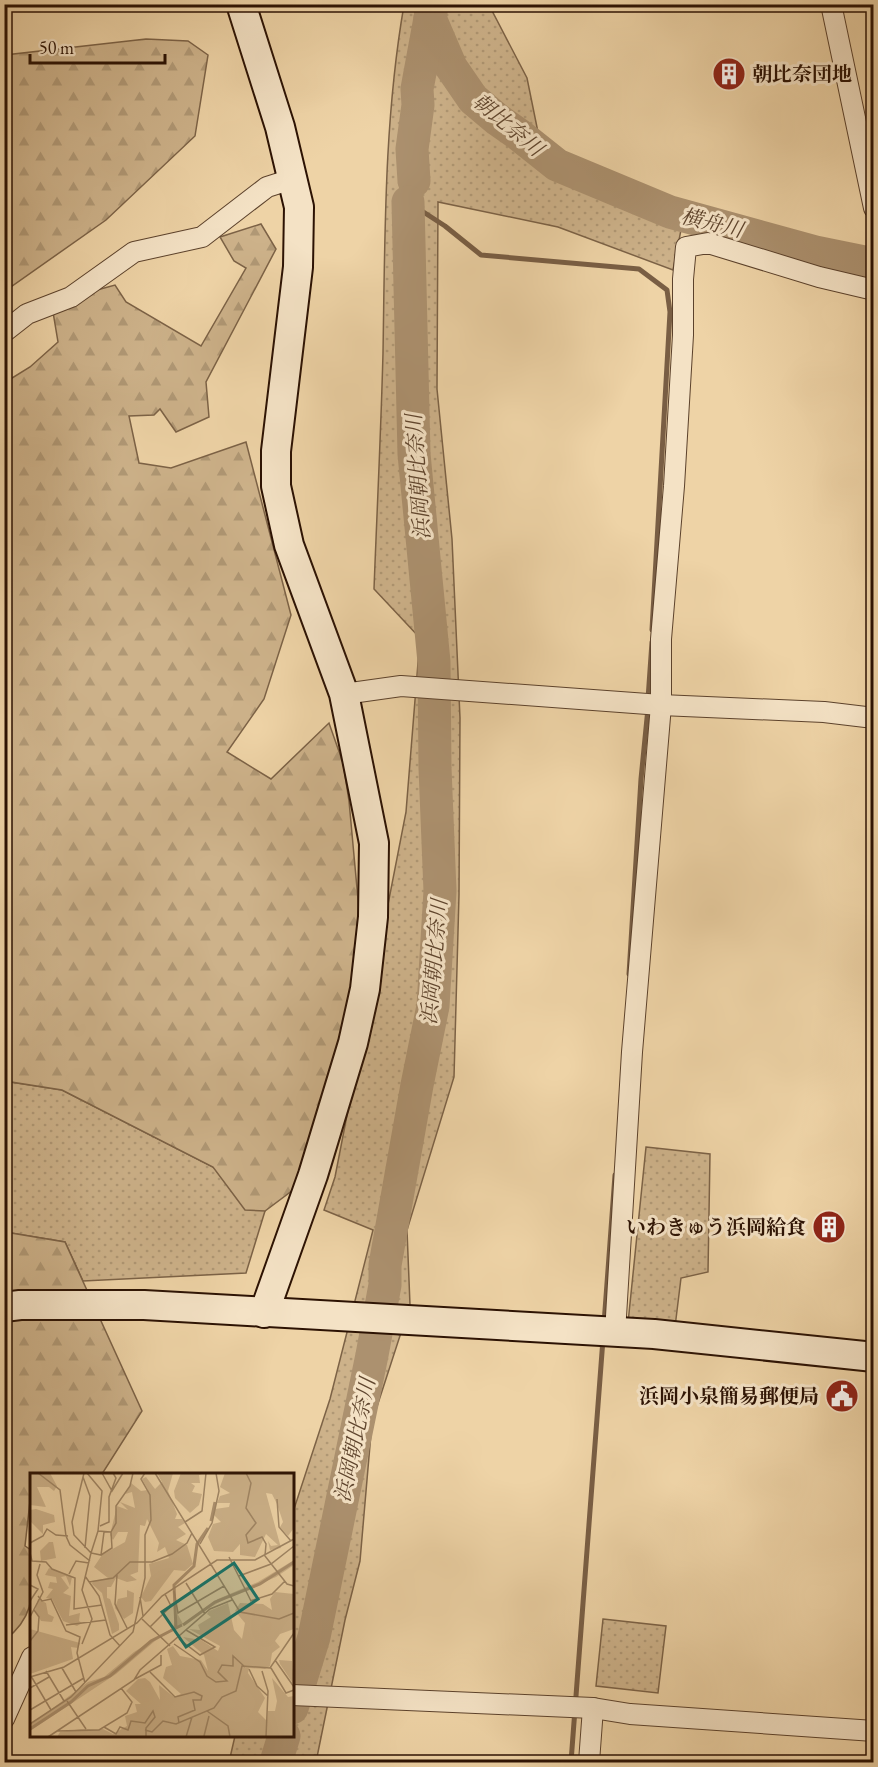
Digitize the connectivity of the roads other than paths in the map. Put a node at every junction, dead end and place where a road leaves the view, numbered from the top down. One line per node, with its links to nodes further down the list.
1 (241, 4): 3 (street)
2 (831, 4): 4 (street)
3 (292, 179): 6 (street); 7 (street)
4 (873, 208)
5 (873, 290): 8 (street)
6 (4, 332)
7 (344, 694): 8 (street); 11 (street)
8 (652, 704): 9 (street); 12 (street)
9 (873, 718)
10 (4, 1307): 11 (street)
11 (264, 1313): 12 (street)
12 (606, 1332): 13 (street)
13 (873, 1357)
14 (30, 1661): 17 (street)
15 (294, 1695): 16 (street)
16 (593, 1708): 18 (street); 19 (street)
17 (4, 1719)
18 (873, 1731)
19 (589, 1762)

